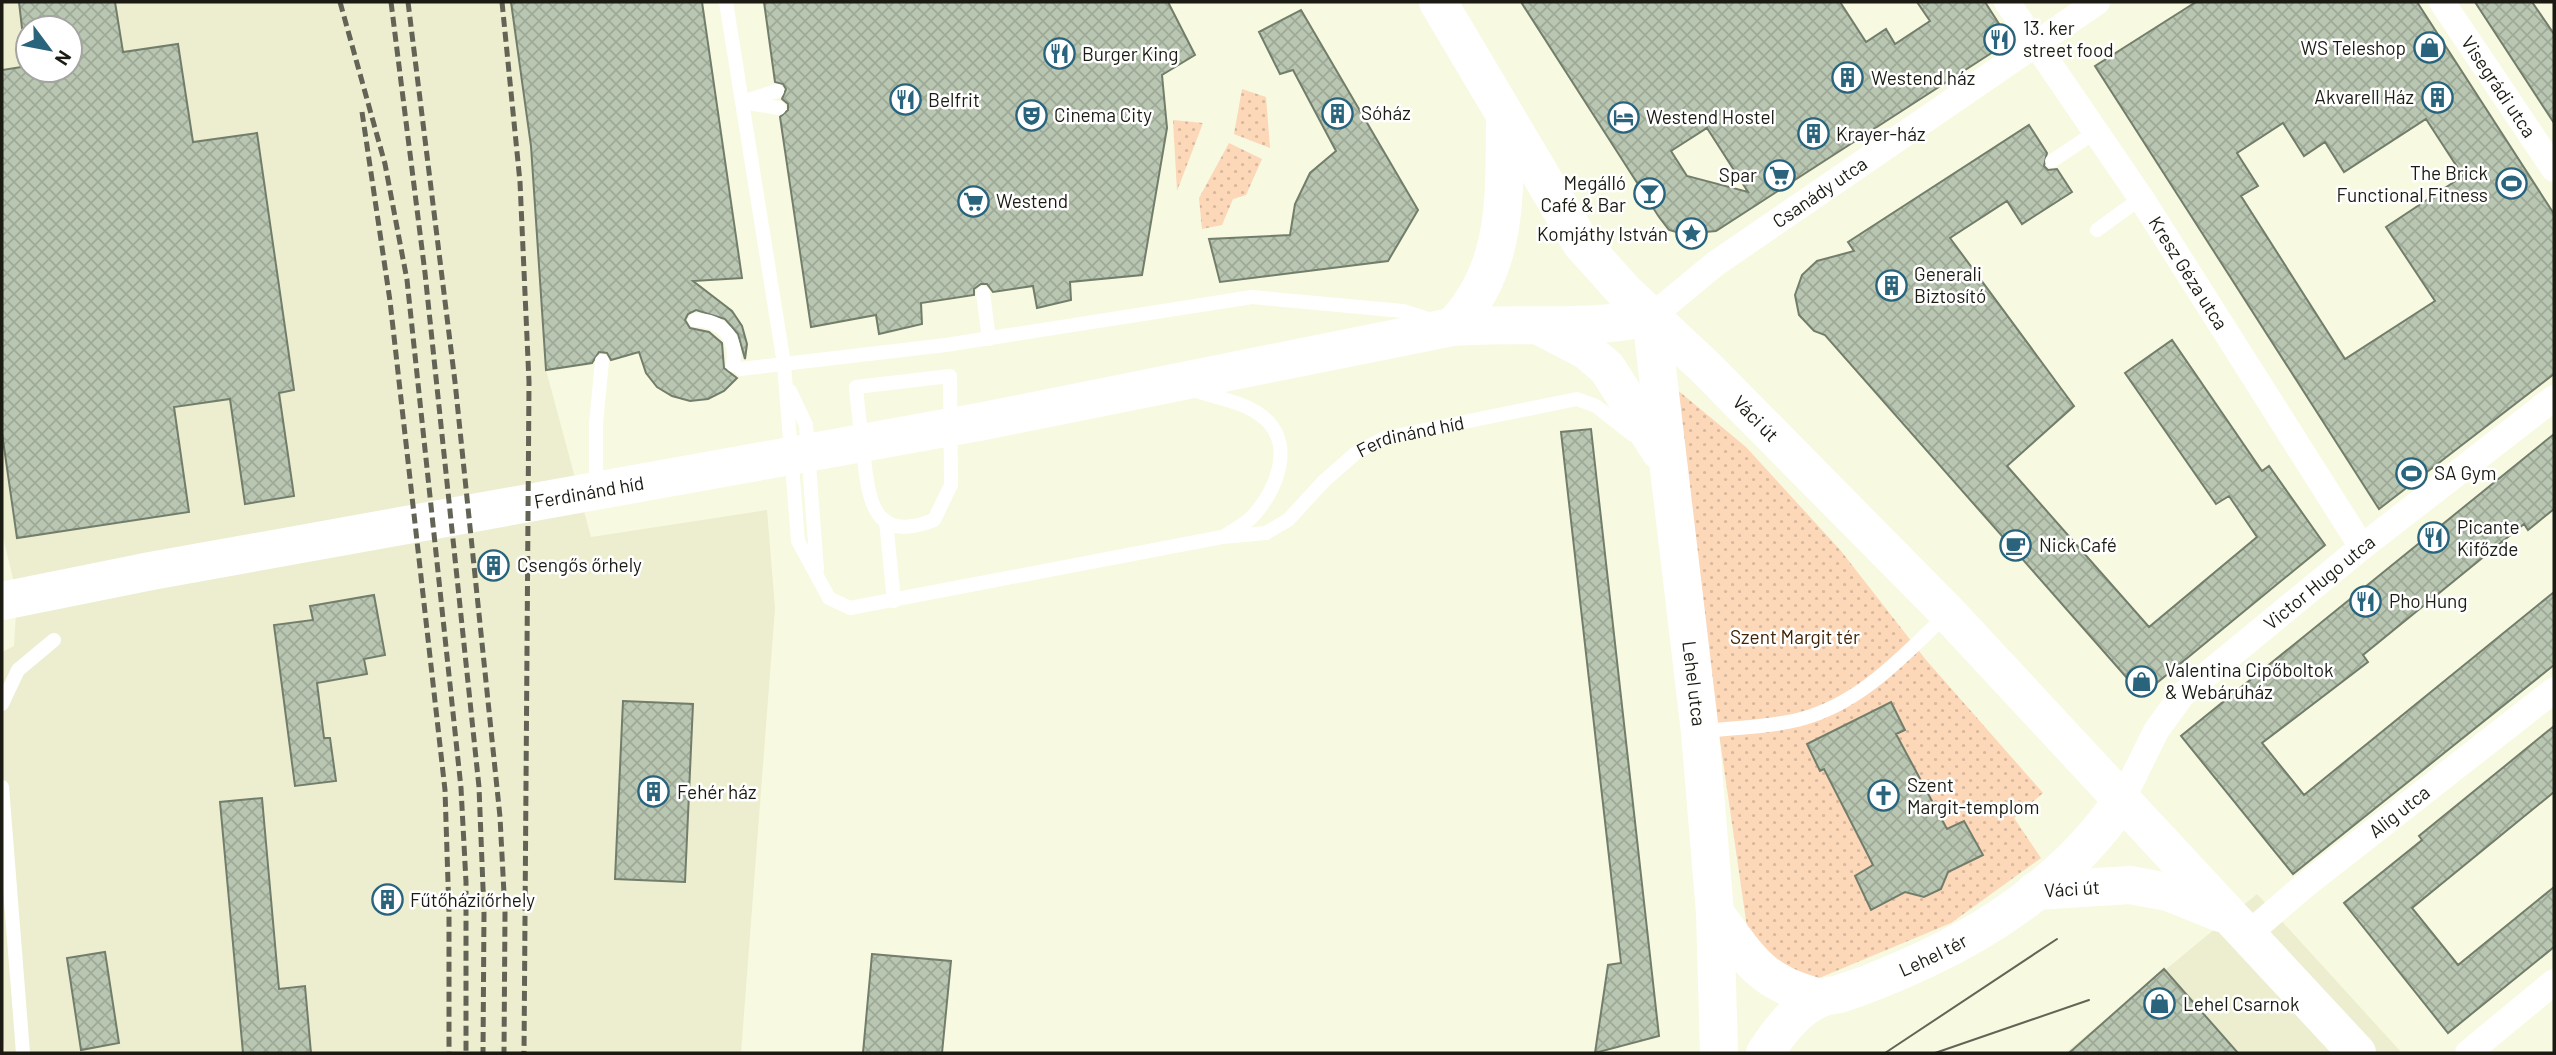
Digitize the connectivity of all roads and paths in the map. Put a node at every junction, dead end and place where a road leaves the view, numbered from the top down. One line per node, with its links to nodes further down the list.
1 (726, 2): 8 (lane)
2 (1438, 2): 10 (main road, Váci út)
3 (2007, 2): 6 (street, Kresz Géza utca)
4 (2097, 2): 6 (street, Csanády utca)
5 (2442, 2): 13 (street, Visegrádi utca)
6 (2037, 46): 11 (street, Kresz Géza utca); 17 (street, Csanády utca)
7 (777, 91): 8 (lane)
8 (742, 102): 9 (lane); 23 (lane)
9 (779, 108)
10 (1506, 116): 17 (main road, Váci út); 19 (main road)
11 (2097, 131): 12 (lane); 14 (street, Kresz Géza utca)
12 (2052, 162)
13 (2554, 170)
14 (2141, 198): 15 (lane); 31 (street, Kresz Géza utca)
15 (2097, 230)
16 (983, 293): 21 (lane)
17 (1651, 317): 20 (main road, Ferdinánd híd); 26 (main road, Lehel utca); 35 (main road, Váci út)
18 (695, 320): 23 (lane, Ferdinánd híd)
19 (1452, 327): 20 (main road, Ferdinánd híd); 21 (lane, Ferdinánd híd); 24 (main road, Ferdinánd híd)
20 (1540, 327): 26 (main road, Ferdinánd híd)
21 (989, 339): 23 (lane, Ferdinánd híd)
22 (601, 361): 27 (lane)
23 (784, 364): 34 (lane, Ferdinánd híd)
24 (1172, 383): 27 (main road, Ferdinánd híd); 30 (lane)
25 (2554, 398): 31 (street, Victor Hugo utca)
26 (1666, 462): 30 (lane, Ferdinánd híd); 39 (main road, Lehel utca)
27 (596, 490): 33 (main road, Ferdinánd híd)
28 (886, 522): 29 (lane); 29 (lane); 32 (lane)
29 (905, 529): 32 (lane)
30 (1222, 537): 34 (lane, Ferdinánd híd)
31 (2362, 547): 41 (street, Victor Hugo utca)
32 (893, 564): 34 (lane)
33 (6, 598)
34 (894, 601)
35 (1948, 613): 39 (lane); 41 (main road, Váci út)
36 (54, 640): 38 (lane)
37 (2554, 690): 44 (street, Alig utca)
38 (2, 705)
39 (1700, 732): 43 (main road, Lehel utca)
40 (2, 787): 47 (lane)
41 (2122, 800): 42 (main road, Váci út); 44 (main road, Váci út)
42 (2035, 891): 44 (main road, Váci út); 46 (main road, Lehel tér)
43 (1716, 913): 46 (main road); 48 (main road, Lehel utca)
44 (2239, 926): 50 (main road, Váci út)
45 (2554, 982): 51 (street)
46 (1821, 998): 49 (main road, Lehel tér)
47 (23, 1053)
48 (1719, 1053)
49 (1765, 1053)
50 (2357, 1053)
51 (2468, 1053)

